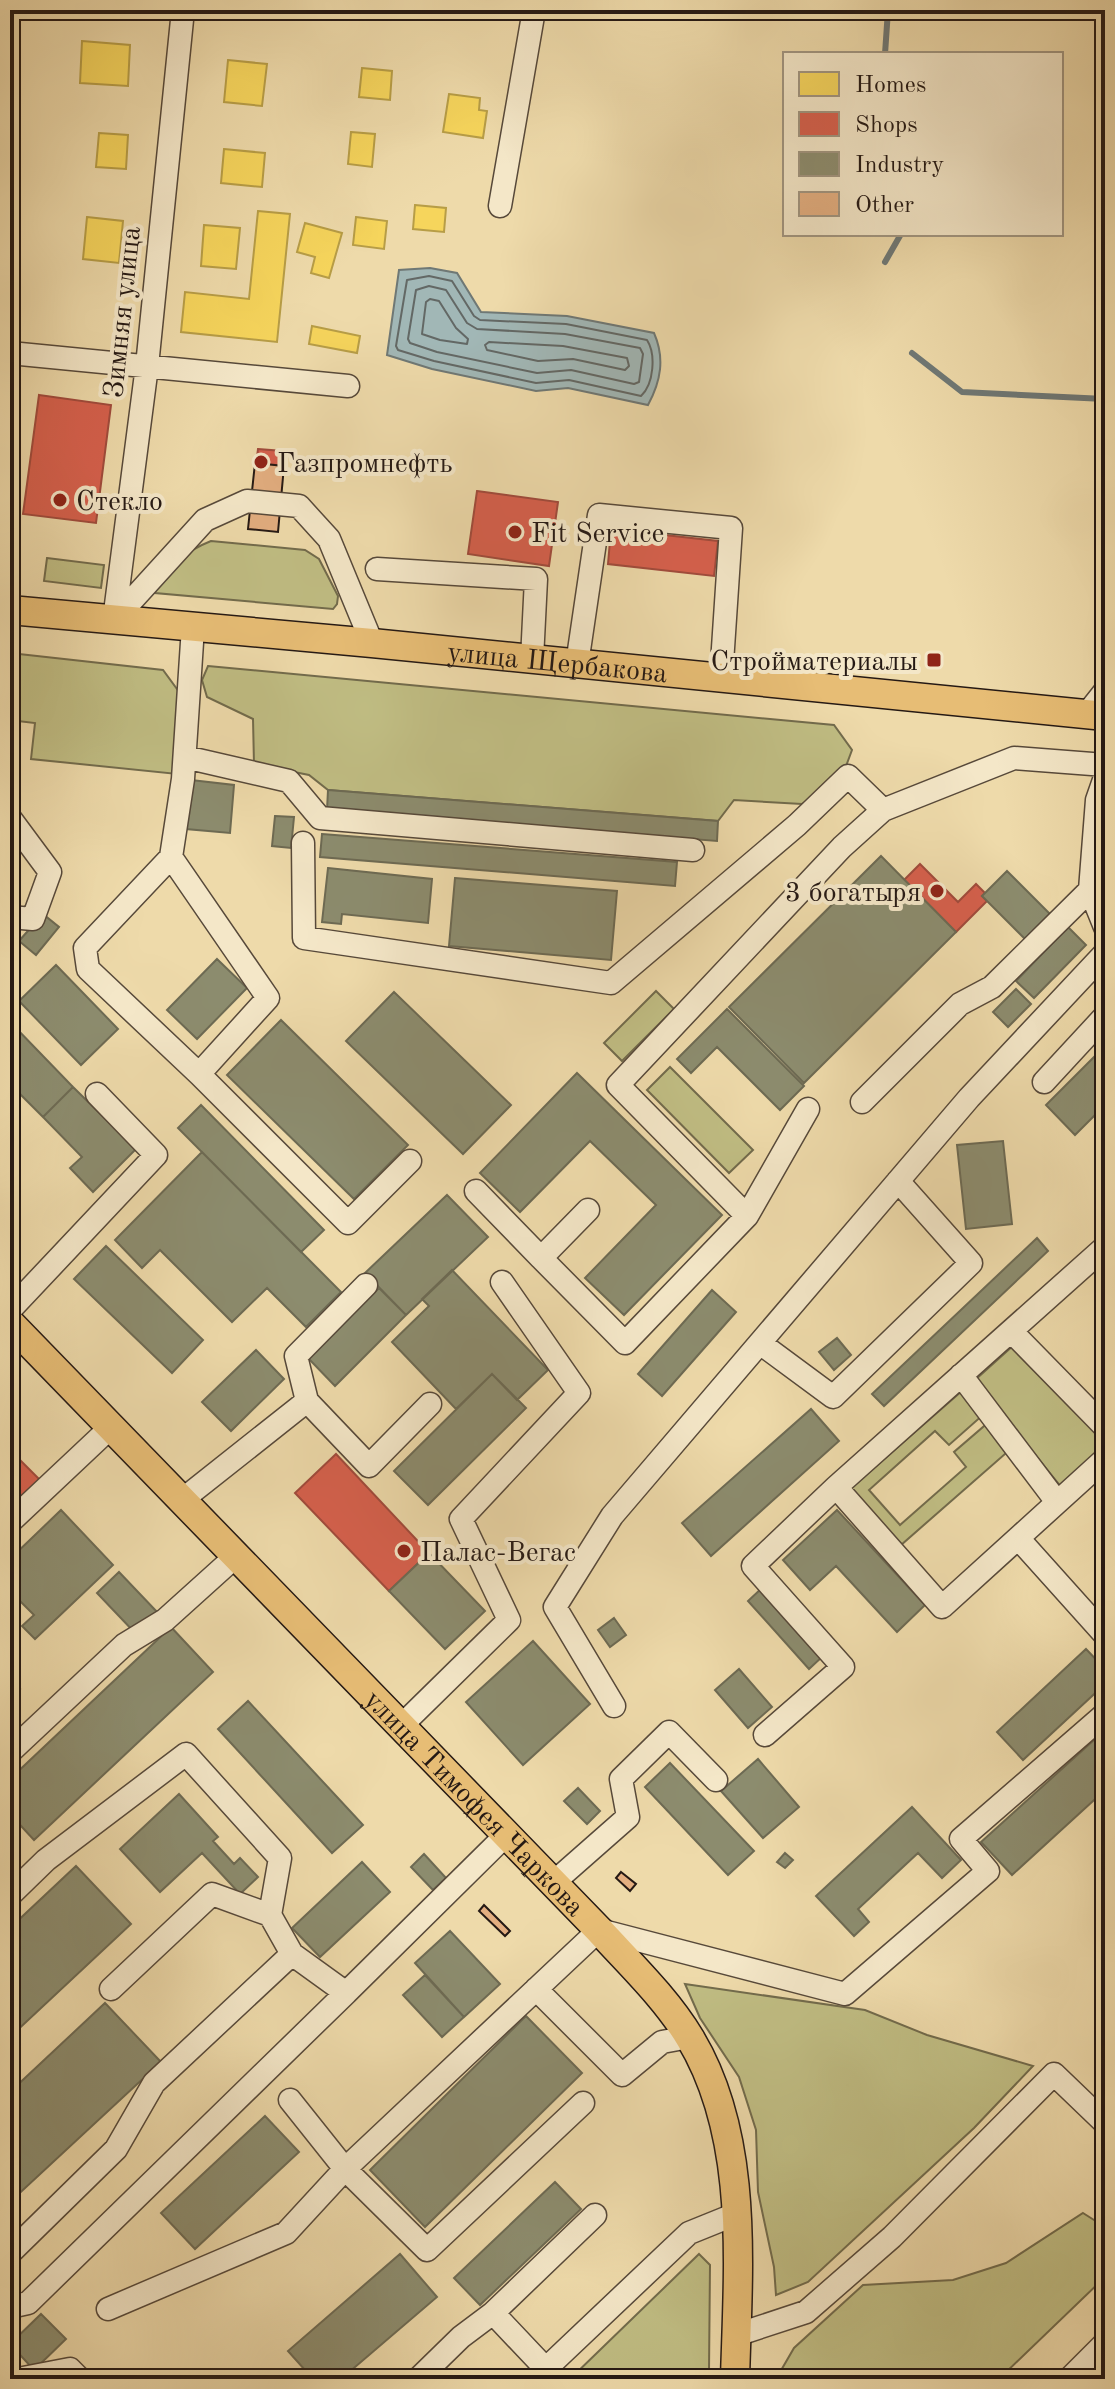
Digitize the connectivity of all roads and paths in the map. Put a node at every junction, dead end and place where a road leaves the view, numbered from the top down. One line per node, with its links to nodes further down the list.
1 (183, 10): 5 (street, Зимняя улица)
2 (534, 10): 3 (street)
3 (500, 206)
4 (10, 353): 5 (street)
5 (147, 366): 6 (street); 9 (street, Зимняя улица)
6 (348, 386)
7 (377, 569): 12 (street)
8 (10, 610): 9 (main road, улица Щербакова)
9 (114, 620): 10 (main road, улица Щербакова); 11 (street)
10 (193, 627): 11 (main road, улица Щербакова); 17 (street)
11 (372, 643): 12 (main road, улица Щербакова)
12 (532, 659): 13 (main road, улица Щербакова)
13 (577, 664): 14 (main road, улица Щербакова); 14 (street)
14 (721, 678): 16 (main road, улица Щербакова)
15 (1105, 691): 16 (street)
16 (1096, 715)
17 (185, 757): 23 (street); 24 (street)
18 (1105, 765): 20 (street)
19 (1105, 777): 25 (street)
20 (883, 810): 22 (street); 39 (street)
21 (10, 818): 26 (street)
22 (303, 843)
23 (693, 850)
24 (171, 857): 30 (street); 30 (street)
25 (1090, 890): 27 (street); 33 (street)
26 (10, 917)
27 (1105, 927)
28 (1105, 953): 36 (street)
29 (1105, 1016): 31 (street)
30 (199, 1074): 35 (street)
31 (1044, 1082)
32 (97, 1094): 44 (street)
33 (862, 1102)
34 (808, 1109): 39 (street)
35 (410, 1161)
36 (898, 1181): 47 (street); 47 (street)
37 (476, 1191): 41 (street)
38 (588, 1210): 41 (street)
39 (747, 1216): 41 (street)
40 (1105, 1247): 46 (street)
41 (541, 1258)
42 (502, 1282): 63 (street)
43 (366, 1285): 49 (street)
44 (10, 1310)
45 (10, 1323): 51 (main road, улица Тимофея Чаркова)
46 (1011, 1331): 48 (street); 52 (street)
47 (760, 1343): 61 (street)
48 (961, 1375): 54 (street); 56 (street)
49 (307, 1401): 50 (street); 55 (street)
50 (430, 1404)
51 (111, 1427): 55 (main road, улица Тимофея Чаркова); 57 (street)
52 (1105, 1427)
53 (1105, 1459): 56 (street)
54 (836, 1487): 58 (street); 64 (street)
55 (182, 1500): 59 (main road, улица Тимофея Чаркова)
56 (1057, 1502): 58 (street)
57 (10, 1522)
58 (1018, 1538): 60 (street)
59 (236, 1556): 63 (main road, улица Тимофея Чаркова); 65 (street)
60 (1105, 1635)
61 (614, 1706)
62 (1105, 1714): 71 (street)
63 (401, 1726): 67 (main road, улица Тимофея Чаркова)
64 (765, 1735)
65 (10, 1752)
66 (716, 1780): 68 (street)
67 (506, 1835): 68 (main road, улица Тимофея Чаркова); 75 (street)
68 (553, 1883): 71 (main road, улица Тимофея Чаркова)
69 (10, 1895): 70 (street)
70 (270, 1915): 72 (street); 73 (street)
71 (599, 1930): 74 (street); 76 (main road, улица Тимофея Чаркова)
72 (292, 1954): 75 (street); 83 (street)
73 (111, 1989)
74 (536, 1989): 76 (street); 80 (street)
75 (346, 1993): 84 (street)
76 (689, 2037): 81 (main road, улица Тимофея Чаркова)
77 (290, 2100): 80 (street)
78 (583, 2103): 80 (street)
79 (1105, 2123): 87 (street)
80 (345, 2169): 85 (street)
81 (736, 2214): 87 (main road, улица Тимофея Чаркова); 89 (street)
82 (595, 2215): 86 (street)
83 (13, 2250)
84 (10, 2307)
85 (108, 2309)
86 (493, 2313): 89 (street); 92 (street)
87 (736, 2335): 93 (main road, улица Тимофея Чаркова)
88 (1105, 2343): 94 (street)
89 (540, 2374)
90 (18, 2379): 91 (street)
91 (80, 2379)
92 (418, 2379)
93 (735, 2379)
94 (1069, 2379)

